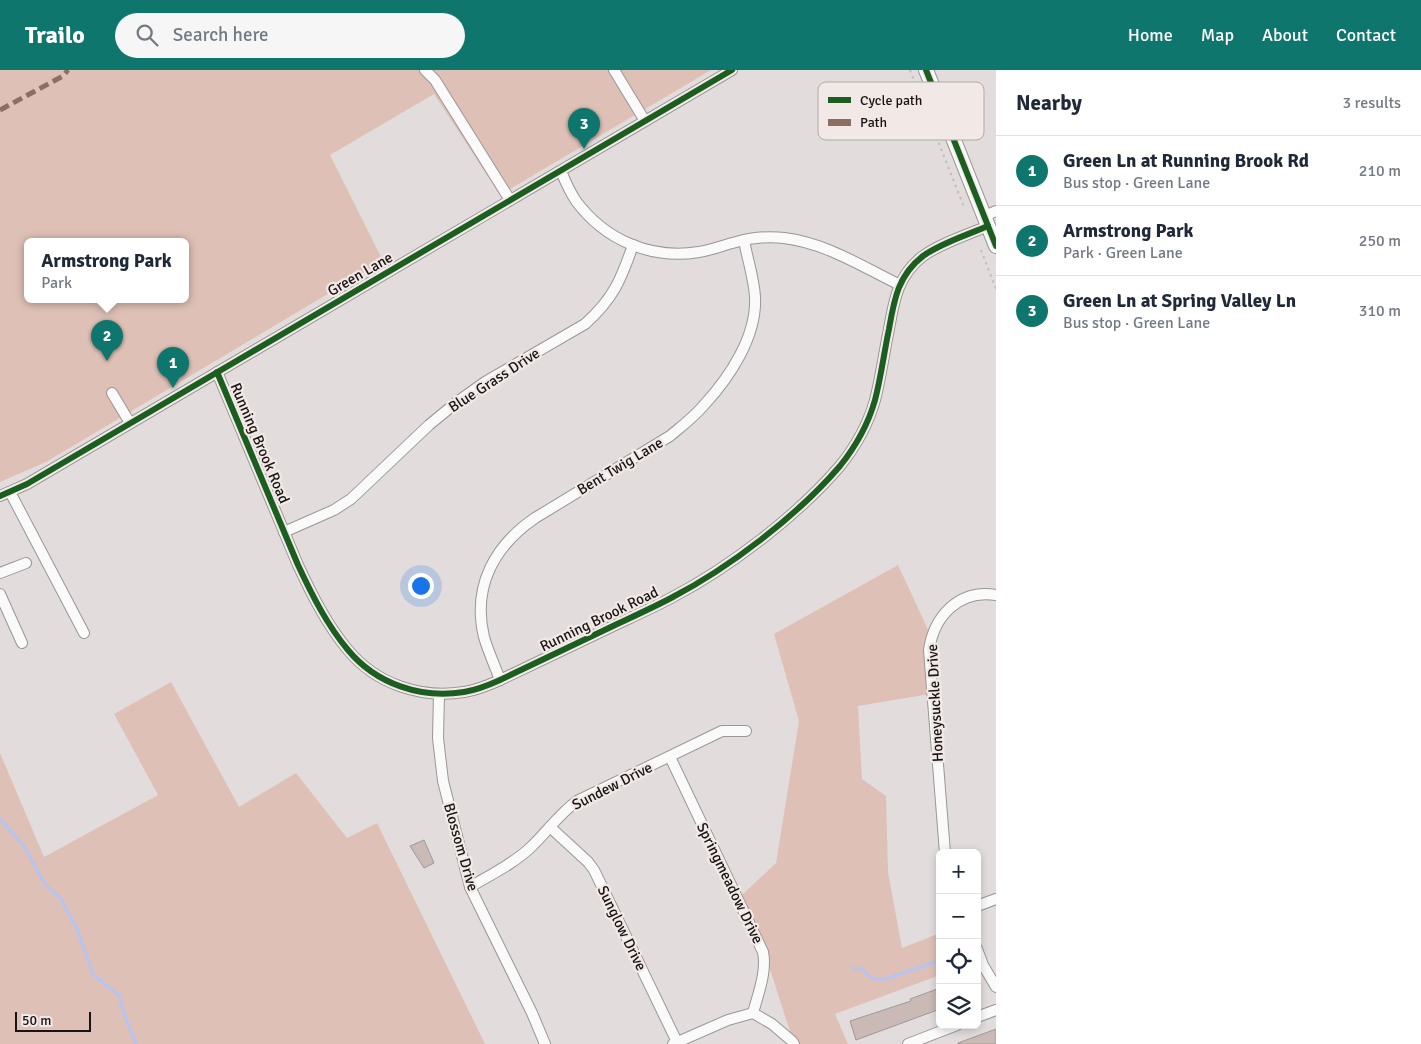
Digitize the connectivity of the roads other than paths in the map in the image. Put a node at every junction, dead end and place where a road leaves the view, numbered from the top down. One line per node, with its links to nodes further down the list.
1 (425, 70): 9 (street)
2 (614, 70): 6 (street)
3 (732, 70): 6 (street, Green Lane)
4 (926, 70): 5 (main road)
5 (931, 82)
6 (645, 121): 8 (street, Green Lane)
7 (956, 140): 10 (main road)
8 (561, 171): 9 (street, Green Lane); 12 (street)
9 (510, 200): 15 (street, Green Lane)
10 (989, 218): 13 (main road); 14 (street, Running Brook Road)
11 (744, 240): 12 (street); 14 (street); 27 (street, Bent Twig Lane)
12 (633, 246): 20 (street, Blue Grass Drive)
13 (996, 246)
14 (900, 285): 27 (street, Running Brook Road)
15 (217, 372): 17 (street, Green Lane); 20 (street, Running Brook Road)
16 (112, 393): 17 (street)
17 (130, 423): 18 (street, Green Lane)
18 (10, 492): 19 (street, Green Lane); 25 (street)
19 (0, 496)
20 (284, 532): 28 (street, Running Brook Road)
21 (26, 563): 22 (street)
22 (0, 573)
23 (0, 594): 26 (street)
24 (996, 595): 32 (street, Honeysuckle Drive)
25 (84, 633)
26 (22, 643)
27 (500, 680): 28 (street, Running Brook Road)
28 (439, 694): 33 (street, Blossom Drive)
29 (746, 731): 30 (street, Sundew Drive)
30 (670, 758): 31 (street, Sundew Drive); 39 (street, Springmeadow Drive)
31 (550, 827): 33 (street, Sundew Drive); 42 (street, Sunglow Drive)
32 (945, 849)
33 (470, 887): 43 (street, Blossom Drive)
34 (996, 899): 35 (street)
35 (981, 905)
36 (981, 960): 37 (street)
37 (996, 987)
38 (996, 1010): 40 (street)
39 (753, 1014): 42 (street); 44 (street)
40 (981, 1016)
41 (947, 1029): 45 (street)
42 (675, 1043)
43 (545, 1044)
44 (794, 1044)
45 (908, 1044)

